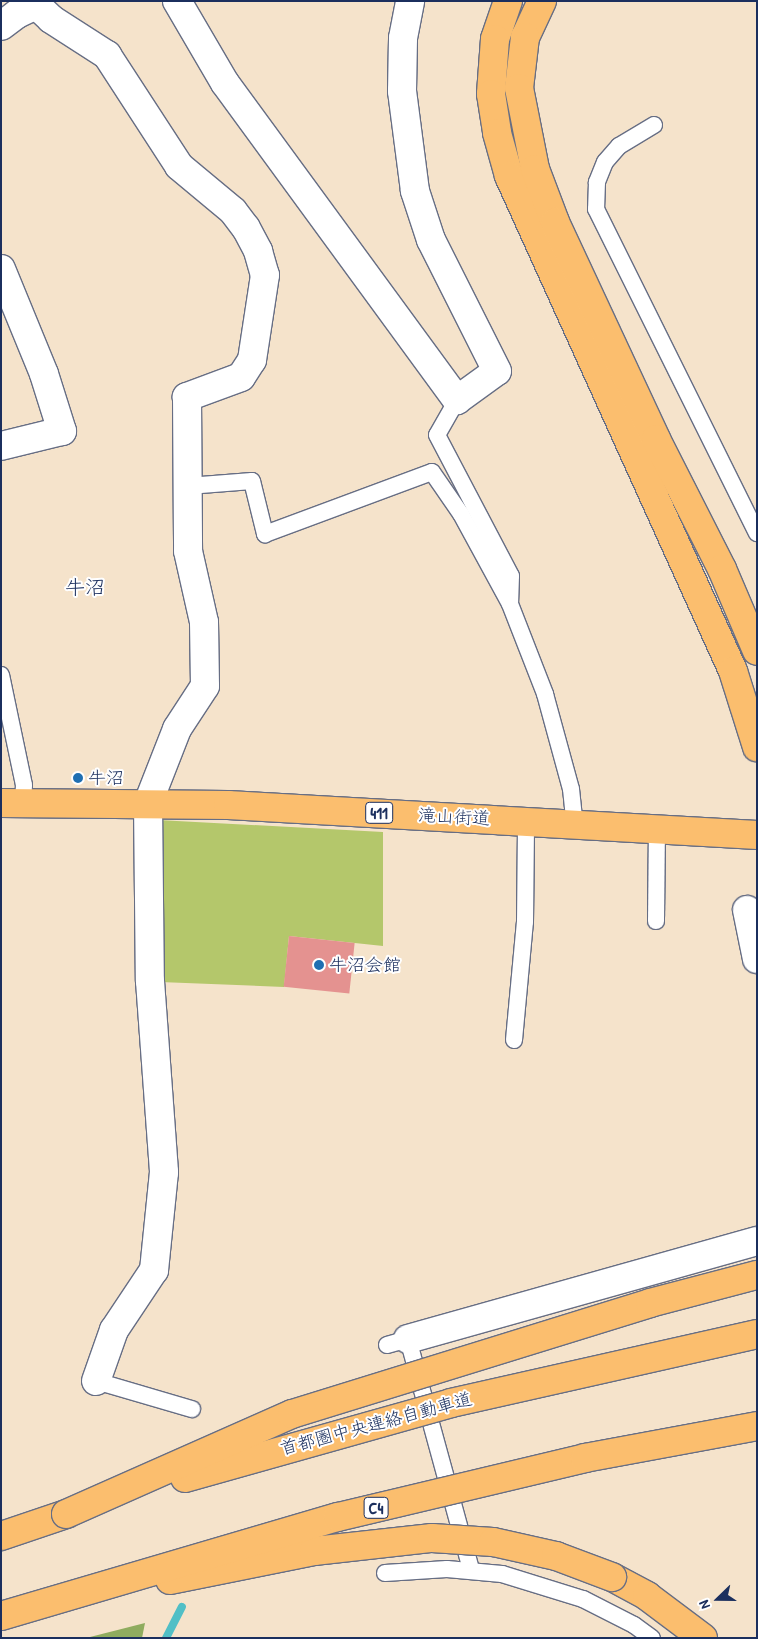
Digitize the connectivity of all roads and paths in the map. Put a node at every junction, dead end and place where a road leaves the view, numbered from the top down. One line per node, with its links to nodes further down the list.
1 (176, 1): 10 (street)
2 (410, 1): 10 (street)
3 (508, 1): 17 (highway)
4 (542, 1): 15 (highway)
5 (34, 3): 6 (street); 12 (street)
6 (1, 26)
7 (654, 125): 13 (lane)
8 (1, 269): 9 (street)
9 (9, 312): 11 (street)
10 (457, 400): 14 (lane)
11 (1, 446)
12 (188, 486): 14 (lane); 19 (street)
13 (757, 533)
14 (510, 604): 21 (lane)
15 (757, 651)
16 (1, 675): 18 (lane)
17 (757, 747)
18 (12, 803): 19 (highway, 滝山街道 / 411)
19 (148, 803): 20 (highway, 滝山街道 / 411); 32 (street)
20 (526, 822): 21 (highway, 滝山街道 / 411); 27 (lane)
21 (575, 825): 22 (highway, 滝山街道 / 411)
22 (657, 830): 23 (highway, 滝山街道 / 411); 25 (lane)
23 (757, 835)
24 (747, 910): 26 (street)
25 (656, 921)
26 (757, 959)
27 (514, 1040)
28 (757, 1241): 31 (street)
29 (757, 1274): 35 (highway, bridge)
30 (757, 1334): 35 (highway, 首都圏中央連絡自動車道, bridge)
31 (397, 1342): 37 (lane)
32 (96, 1381): 33 (lane)
33 (192, 1409)
34 (757, 1426): 39 (highway, C4, bridge)
35 (66, 1514): 36 (highway, 首都圏中央連絡自動車道)
36 (1, 1536)
37 (471, 1570): 38 (lane); 41 (lane)
38 (385, 1573)
39 (93, 1586): 40 (highway, C4, bridge); 42 (highway, bridge)
40 (1, 1616)
41 (652, 1638)
42 (704, 1638)

